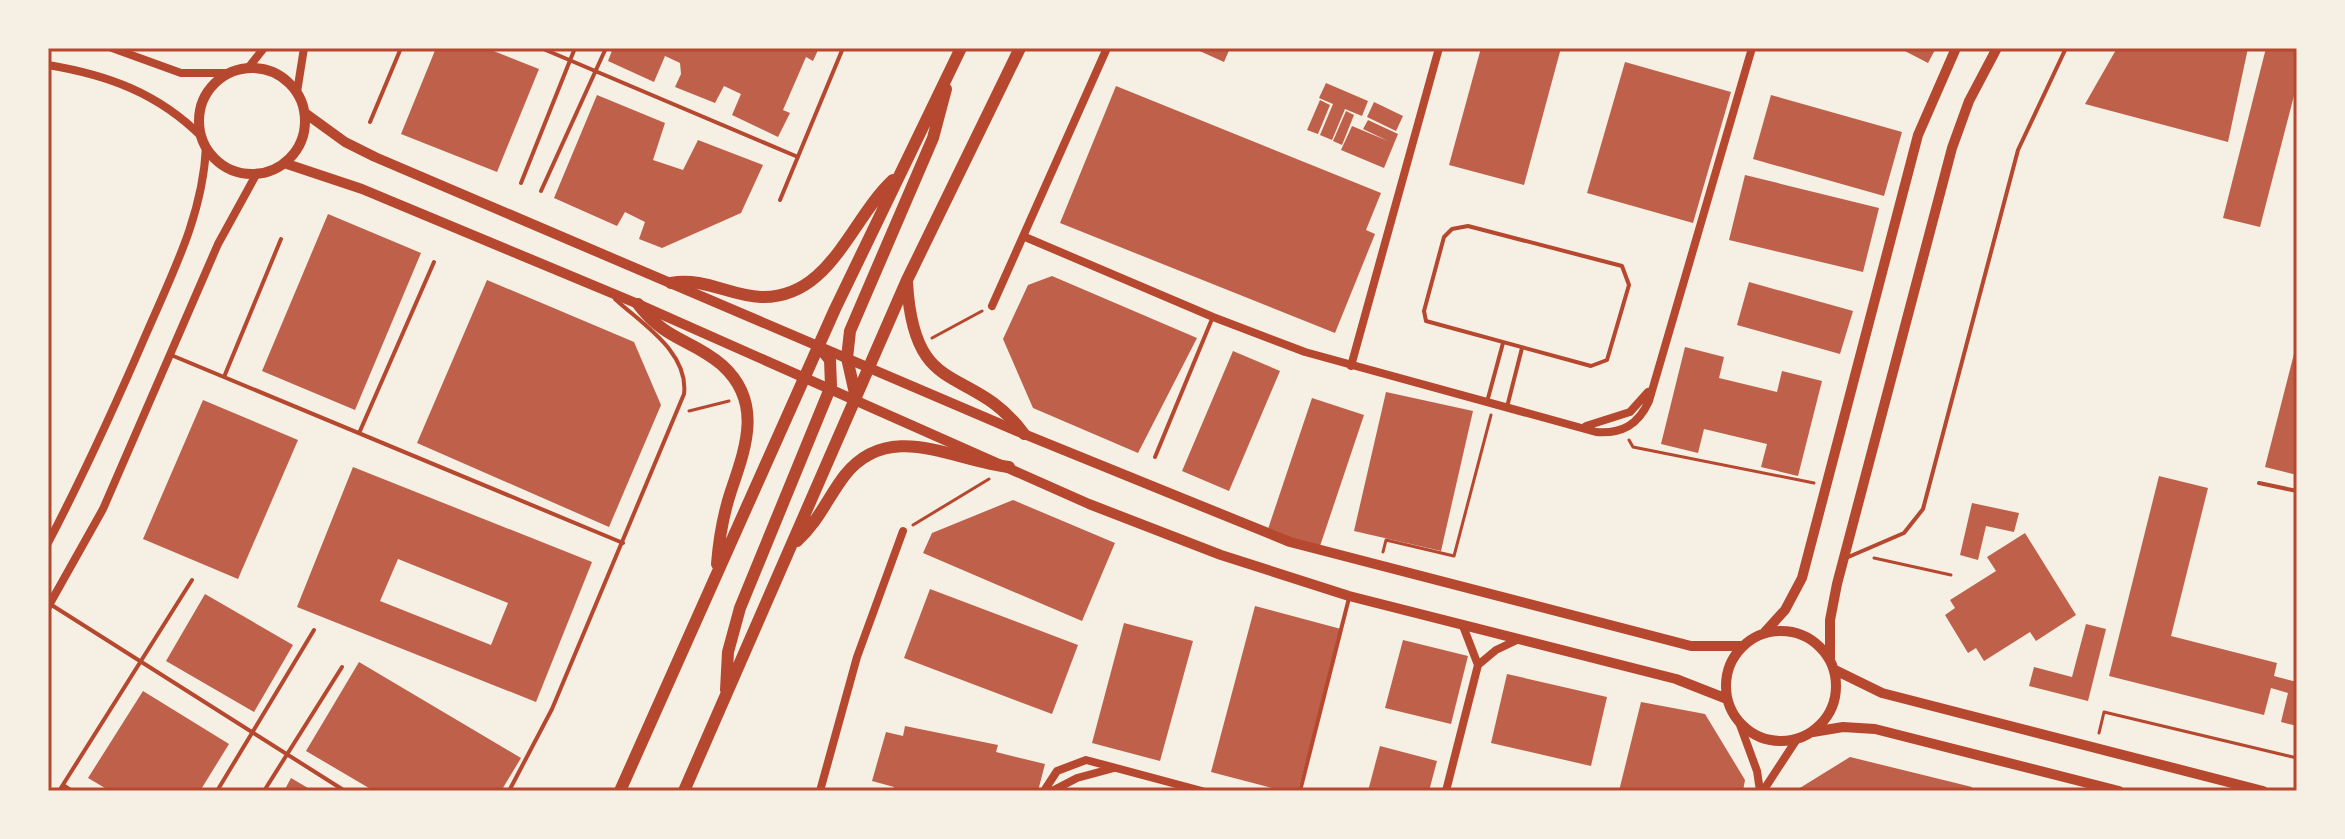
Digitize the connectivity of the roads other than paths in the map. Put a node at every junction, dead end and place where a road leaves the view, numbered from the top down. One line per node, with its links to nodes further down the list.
1 (112, 48): 21 (street)
2 (264, 48): 19 (street)
3 (304, 48): 23 (street)
4 (401, 48): 25 (lane)
5 (541, 48): 17 (lane)
6 (575, 48): 17 (lane)
7 (606, 48): 20 (lane)
8 (843, 48): 27 (lane)
9 (961, 48): 22 (main road)
10 (1020, 48): 37 (main road)
11 (1107, 48): 34 (street)
12 (1439, 48): 48 (street)
13 (1752, 48): 53 (street)
14 (1956, 48): 75 (street)
15 (1997, 48): 68 (street)
16 (2066, 48): 68 (lane)
17 (570, 60): 20 (lane); 31 (lane)
18 (48, 65): 26 (street)
19 (248, 68): 21 (street); 23 (street)
20 (595, 71): 27 (lane); 32 (lane)
21 (230, 73): 26 (street)
22 (949, 74): 30 (main road); 47 (main road)
23 (297, 92): 24 (street)
24 (305, 113): 28 (street); 38 (street)
25 (370, 122)
26 (204, 142): 29 (street); 65 (street)
27 (798, 157): 33 (lane)
28 (284, 163): 29 (street); 39 (street)
29 (257, 173): 46 (street)
30 (898, 175): 38 (main road); 44 (main road)
31 (521, 183)
32 (541, 191)
33 (780, 200)
34 (1025, 237): 41 (street); 42 (street)
35 (281, 239): 51 (lane)
36 (434, 262): 58 (lane)
37 (907, 280): 49 (main road); 59 (main road)
38 (671, 283): 44 (street)
39 (604, 290): 40 (street); 66 (lane)
40 (638, 304): 50 (street); 69 (main road)
41 (992, 306)
42 (1213, 317): 48 (street); 60 (lane)
43 (1503, 343): 45 (lane); 45 (lane); 55 (lane)
44 (819, 346): 47 (street); 50 (main road); 52 (main road)
45 (1522, 348): 56 (lane)
46 (171, 355): 51 (lane); 72 (street)
47 (847, 358): 49 (street); 54 (main road)
48 (1351, 366): 55 (street)
49 (868, 368): 54 (main road); 59 (street)
50 (805, 376): 52 (street); 69 (main road)
51 (224, 377): 58 (lane)
52 (831, 386): 54 (street); 83 (main road)
53 (1651, 387): 57 (street); 57 (street)
54 (856, 398): 61 (street); 67 (main road)
55 (1490, 403): 56 (street)
56 (1507, 407): 57 (street)
57 (1584, 426)
58 (360, 431): 66 (lane)
59 (1024, 434): 77 (street)
60 (1155, 457)
61 (1009, 467): 67 (main road); 71 (street)
62 (2259, 483): 63 (lane)
63 (2297, 491)
64 (903, 531): 101 (street)
65 (48, 543)
66 (623, 543): 98 (lane)
67 (792, 546): 83 (main road)
68 (1844, 560): 78 (street)
69 (716, 575): 99 (main road)
70 (192, 580): 79 (lane)
71 (1349, 596): 73 (street); 105 (lane)
72 (49, 606): 79 (lane)
73 (1463, 626): 76 (street); 80 (street)
74 (314, 630): 87 (lane)
75 (1764, 633): 77 (street); 78 (street)
76 (1517, 640): 80 (street); 84 (street)
77 (1743, 646): 84 (street)
78 (1830, 658): 82 (street)
79 (140, 664): 87 (lane); 91 (lane)
80 (1478, 665): 106 (street)
81 (342, 667): 89 (lane)
82 (1835, 670): 86 (street); 109 (street)
83 (726, 697): 100 (main road)
84 (1727, 699): 85 (street)
85 (1739, 722): 88 (street); 107 (street)
86 (1812, 732): 88 (street); 92 (street)
87 (251, 734): 89 (lane); 95 (lane)
88 (1797, 739): 107 (street)
89 (286, 755): 96 (lane); 97 (lane)
90 (1114, 767): 102 (street); 103 (street); 104 (street)
91 (63, 785): 93 (lane); 94 (lane)
92 (2093, 787): 108 (street)
93 (59, 791)
94 (72, 791)
95 (217, 791)
96 (264, 791)
97 (345, 791)
98 (509, 791)
99 (620, 791)
100 (684, 791)
101 (820, 791)
102 (1044, 791)
103 (1052, 791)
104 (1202, 791)
105 (1300, 791)
106 (1446, 791)
107 (1761, 791)
108 (2119, 791)
109 (2263, 791)

